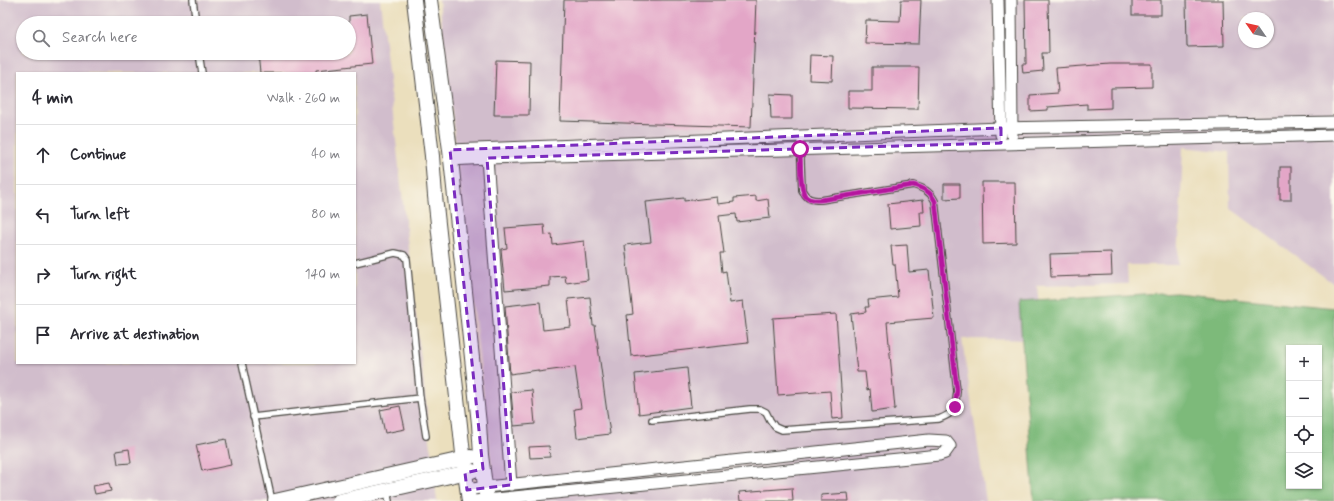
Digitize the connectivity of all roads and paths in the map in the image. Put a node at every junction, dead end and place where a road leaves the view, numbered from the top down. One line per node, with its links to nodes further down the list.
1 (193, 0): 6 (lane)
2 (414, 0): 26 (street)
3 (430, 0): 17 (street)
4 (998, 0): 10 (street)
5 (1011, 0): 11 (street)
6 (195, 16)
7 (200, 60): 8 (lane)
8 (202, 72)
9 (1334, 122): 11 (street)
10 (1000, 128): 11 (street); 13 (street); 15 (street)
11 (1012, 128): 14 (street)
12 (1334, 135): 14 (street)
13 (800, 136): 16 (lane); 17 (street)
14 (1012, 143): 15 (street)
15 (1000, 144): 16 (street)
16 (800, 149): 18 (street); 23 (lane)
17 (450, 155): 18 (street); 25 (street)
18 (487, 158): 29 (street)
19 (356, 262): 21 (lane)
20 (242, 364): 22 (lane)
21 (420, 398): 22 (lane); 24 (lane)
22 (253, 416): 32 (lane)
23 (652, 420)
24 (426, 436)
25 (481, 455): 26 (street); 27 (street)
26 (463, 458): 28 (street); 32 (street)
27 (482, 469): 28 (street); 31 (street)
28 (464, 473): 30 (street); 31 (street)
29 (511, 485): 31 (street); 31 (street)
30 (388, 496): 33 (street)
31 (478, 497)
32 (274, 501)
33 (339, 501)

